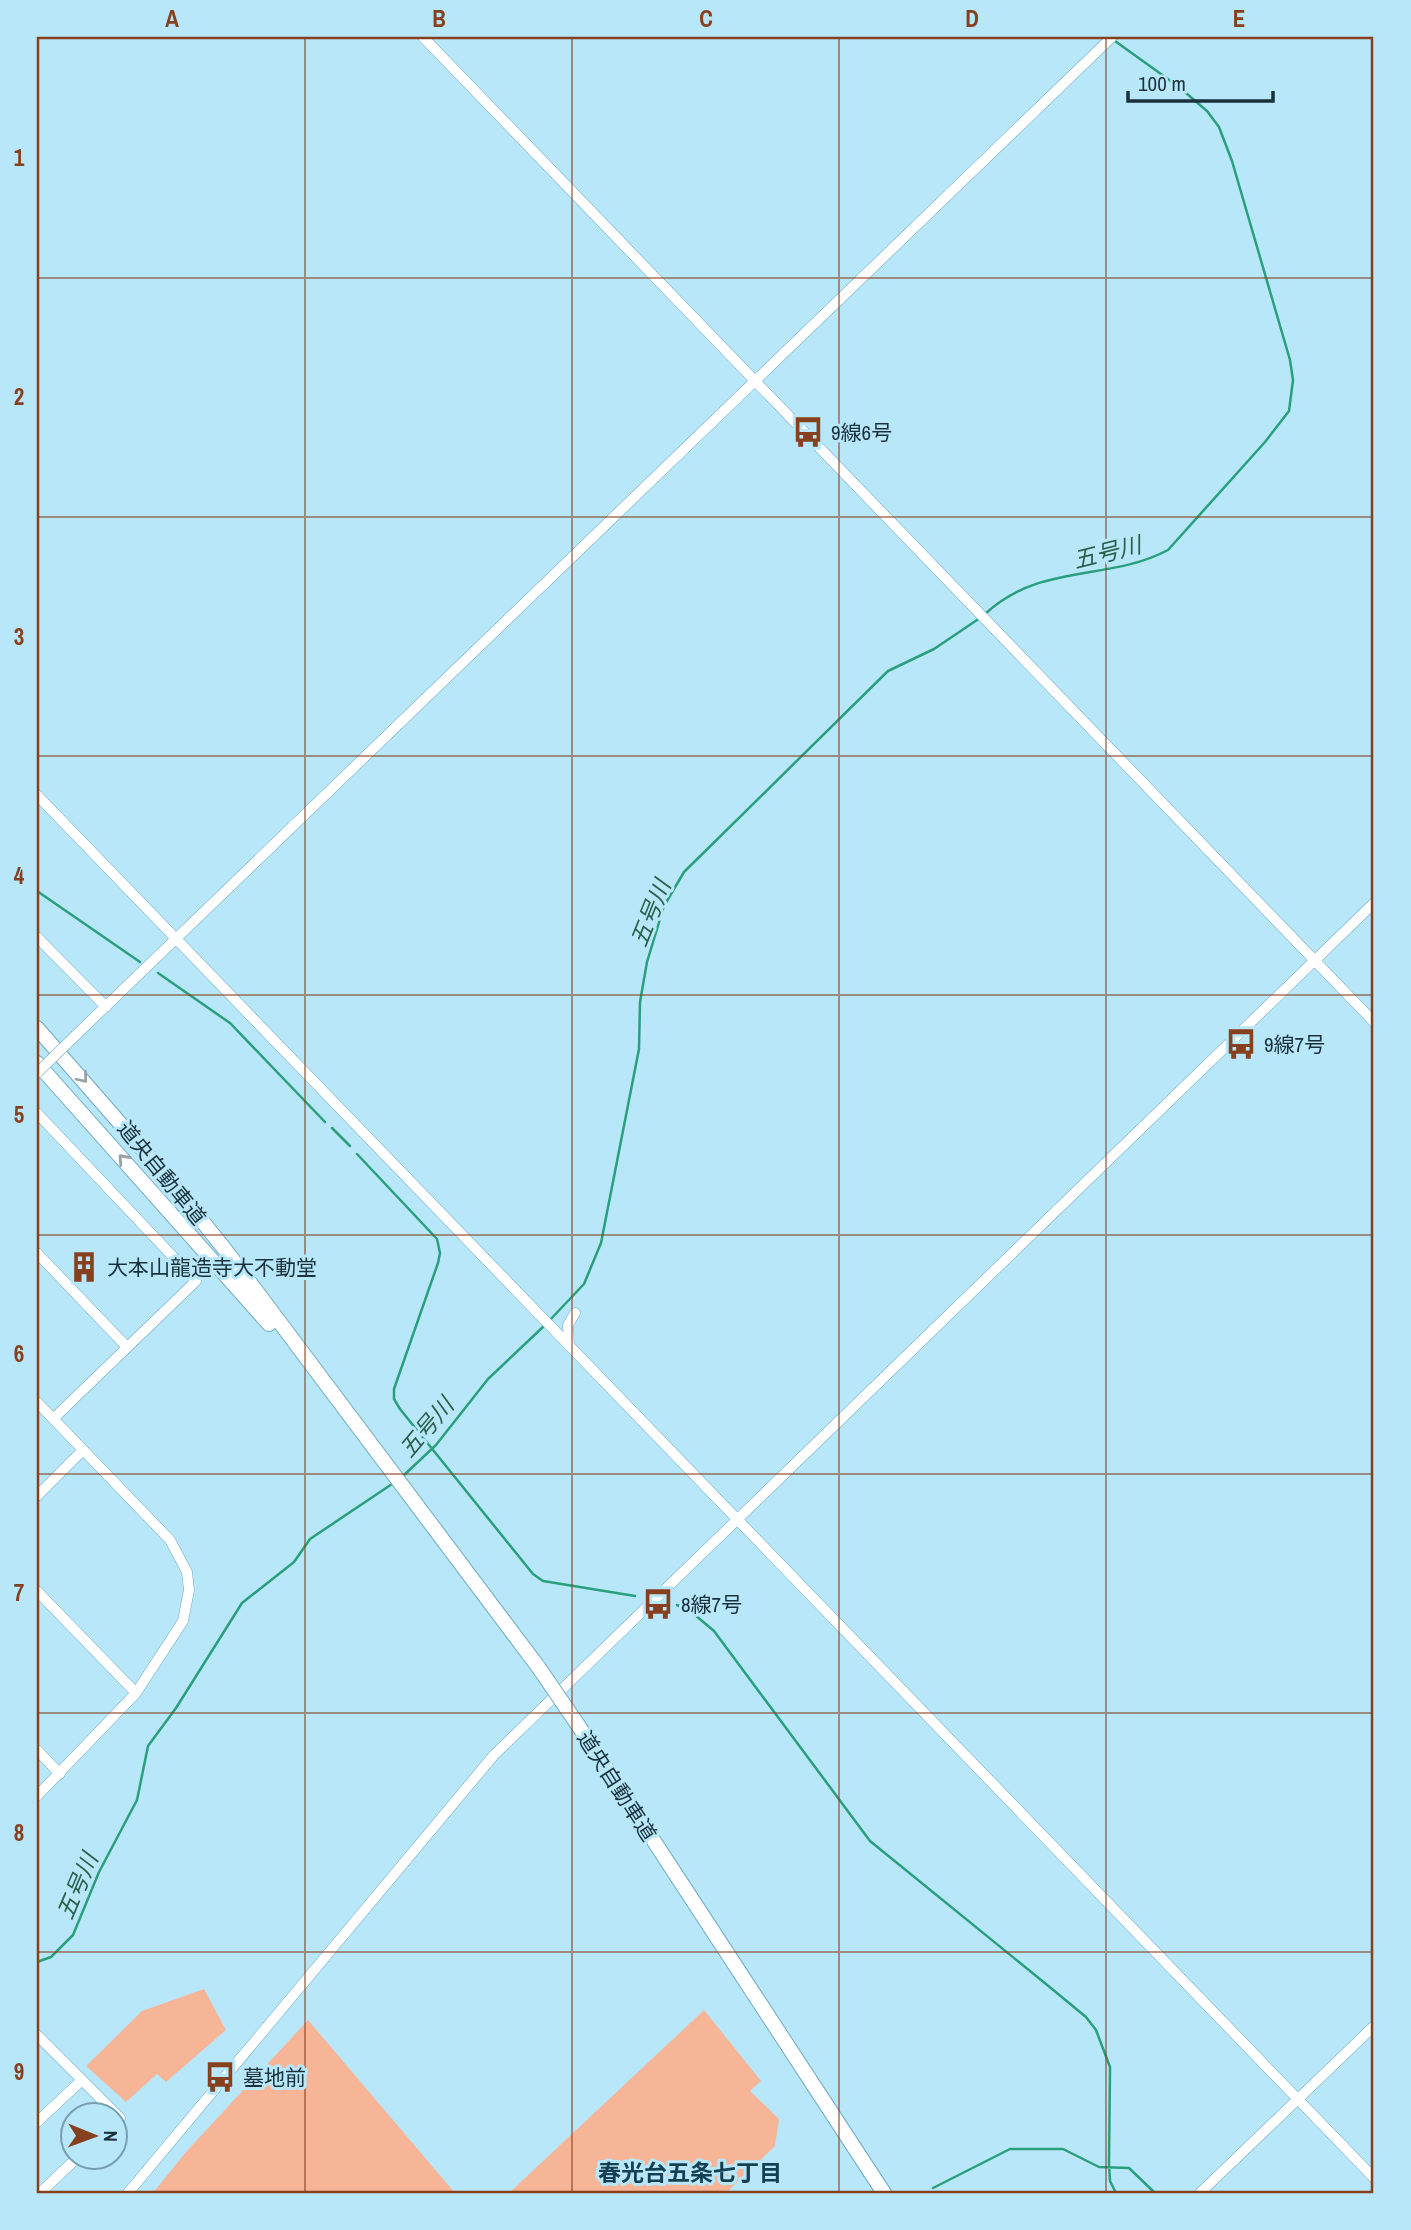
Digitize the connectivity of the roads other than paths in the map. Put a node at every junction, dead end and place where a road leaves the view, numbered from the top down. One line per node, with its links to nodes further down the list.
1 (423, 37): 3 (street)
2 (1112, 37): 3 (street)
3 (755, 380): 7 (street); 8 (street)
4 (37, 794): 7 (street)
5 (1374, 903): 8 (street)
6 (37, 937): 9 (street)
7 (177, 940): 9 (street); 18 (street)
8 (1315, 960): 10 (street); 24 (street)
9 (106, 1007): 13 (street, bridge)
10 (1374, 1022)
11 (37, 1028): 19 (highway, 道央自動車道, one-way to 19)
12 (37, 1063): 19 (highway, 道央自動車道, one-way to 12)
13 (37, 1073)
14 (37, 1113): 17 (street)
15 (37, 1253): 17 (street)
16 (575, 1312): 18 (street)
17 (126, 1346): 21 (street)
18 (569, 1346): 24 (street)
19 (331, 1393): 40 (highway, 道央自動車道, bridge)
20 (37, 1402): 21 (street)
21 (53, 1419): 22 (street)
22 (83, 1450): 23 (street); 26 (street)
23 (37, 1496)
24 (738, 1520): 33 (street); 39 (street)
25 (38, 1596): 26 (street)
26 (136, 1693): 28 (street)
27 (37, 1750): 28 (street)
28 (60, 1774): 29 (street)
29 (37, 1796)
30 (1374, 2026): 33 (street)
31 (39, 2042): 32 (street)
32 (82, 2080): 34 (street); 35 (street)
33 (1298, 2099): 37 (street); 41 (street)
34 (102, 2100)
35 (37, 2122)
36 (65, 2170): 38 (street)
37 (1374, 2178)
38 (40, 2193)
39 (128, 2193)
40 (884, 2193)
41 (1200, 2193)

